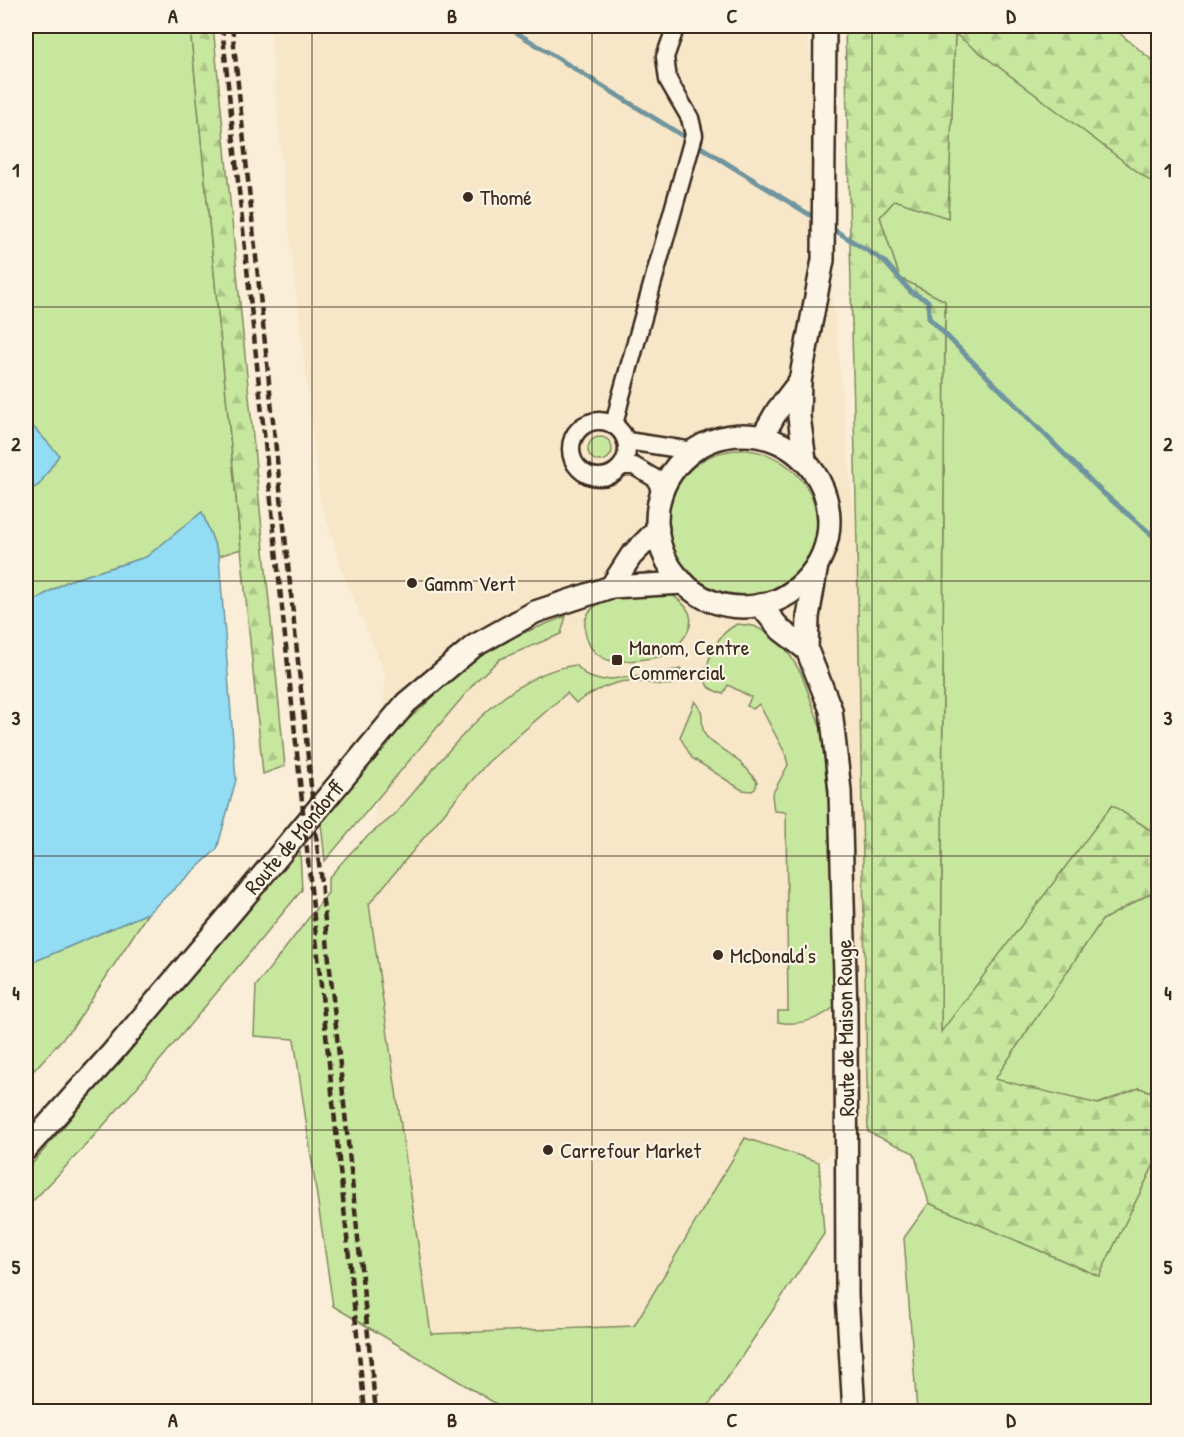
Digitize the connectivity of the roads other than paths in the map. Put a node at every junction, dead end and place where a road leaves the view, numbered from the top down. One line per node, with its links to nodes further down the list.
1 (676, 26): 4 (street)
2 (825, 26): 3 (main road)
3 (800, 381): 5 (main road); 8 (main road)
4 (614, 425): 6 (street); 9 (street)
5 (762, 437): 7 (main road); 8 (main road)
6 (627, 441): 7 (street); 9 (street)
7 (693, 451): 10 (main road)
8 (804, 460): 12 (main road)
9 (622, 466): 10 (street)
10 (661, 494): 11 (main road)
11 (658, 529): 13 (main road); 14 (main road)
12 (817, 565): 15 (main road); 16 (main road)
13 (684, 583): 14 (main road, Route de Mondorff); 15 (main road)
14 (611, 587): 17 (main road, Route de Mondorff)
15 (760, 605): 16 (main road)
16 (807, 650): 18 (main road, Route de Maison Rouge)
17 (26, 1149)
18 (854, 1412)

